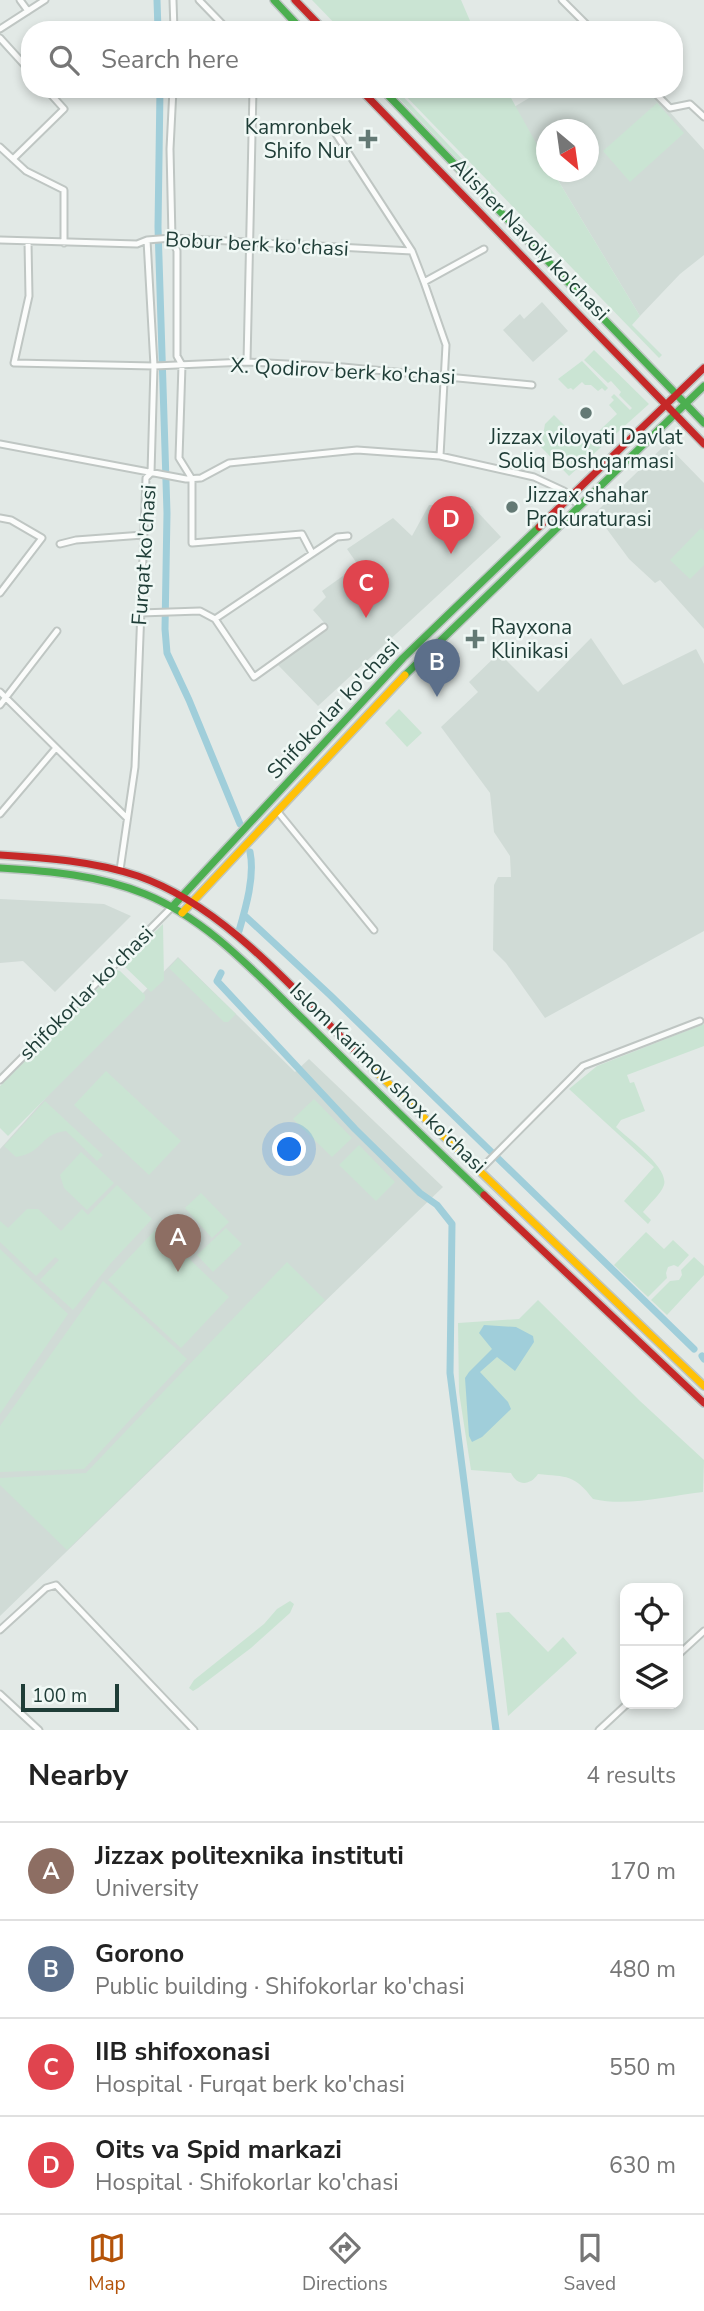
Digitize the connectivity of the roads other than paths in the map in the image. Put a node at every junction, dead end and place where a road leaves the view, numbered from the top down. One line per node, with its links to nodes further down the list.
1 (20, 0): 8 (street)
2 (46, 0): 8 (street)
3 (173, 0): 9 (street)
4 (199, 0): 10 (street)
5 (274, 0): 11 (main road)
6 (295, 0): 12 (main road)
7 (562, 0): 13 (street)
8 (28, 11): 14 (street)
9 (174, 21)
10 (219, 21)
11 (294, 21)
12 (315, 21)
13 (583, 21)
14 (0, 29)
15 (0, 38): 16 (street)
16 (21, 61)
17 (54, 98): 26 (street)
18 (173, 98): 27 (street)
19 (253, 98): 32 (street)
20 (369, 98): 45 (main road, Alisher Navoiy ko'chasi)
21 (391, 98): 43 (main road, Alisher Navoiy ko'chasi)
22 (660, 98): 23 (street)
23 (704, 117)
24 (336, 134): 34 (street)
25 (0, 147): 26 (street)
26 (13, 159): 31 (street)
27 (172, 238): 29 (street, Bobur berk ko'chasi); 32 (street, Bobur berk ko'chasi); 37 (street)
28 (0, 240): 30 (street, Bobur berk ko'chasi)
29 (147, 240): 31 (street, Bobur berk ko'chasi); 38 (street, Furqat ko'chasi)
30 (28, 242): 31 (street, Bobur berk ko'chasi); 38 (street, X. Qodirov berk ko'chasi)
31 (64, 243)
32 (250, 243): 34 (street, Bobur berk ko'chasi); 36 (street)
33 (484, 249): 35 (street)
34 (412, 251): 35 (street)
35 (424, 282): 40 (street)
36 (247, 362): 37 (street, X. Qodirov berk ko'chasi); 40 (street, X. Qodirov berk ko'chasi)
37 (182, 365): 38 (street, X. Qodirov berk ko'chasi); 52 (street)
38 (155, 366): 51 (street, Furqat ko'chasi)
39 (704, 368): 43 (main road, Shifokorlar ko'chasi)
40 (444, 376): 41 (street, X. Qodirov berk ko'chasi); 50 (street)
41 (532, 385)
42 (704, 386): 44 (main road, Shifokorlar ko'chasi)
43 (676, 394): 44 (main road, Alisher Navoiy ko'chasi); 45 (main road, Shifokorlar ko'chasi)
44 (685, 403): 46 (main road, Shifokorlar ko'chasi); 47 (main road, Alisher Navoiy ko'chasi)
45 (665, 404): 46 (main road, Alisher Navoiy ko'chasi); 53 (main road, Shifokorlar ko'chasi)
46 (674, 413): 49 (main road, Alisher Navoiy ko'chasi); 54 (main road, Shifokorlar ko'chasi)
47 (704, 423)
48 (0, 444): 51 (street)
49 (704, 444)
50 (440, 456): 52 (street); 53 (street)
51 (151, 473): 52 (street); 56 (street, Furqat ko'chasi)
52 (192, 479): 59 (street)
53 (570, 497): 54 (street); 75 (main road, Shifokorlar ko'chasi)
54 (579, 506): 69 (main road, Shifokorlar ko'chasi)
55 (0, 518): 60 (street)
56 (144, 535): 58 (street); 61 (street, Furqat ko'chasi)
57 (348, 536): 59 (street)
58 (60, 544)
59 (312, 553): 62 (street)
60 (0, 593)
61 (141, 613): 62 (street); 71 (street, Furqat ko'chasi)
62 (215, 619): 63 (street)
63 (324, 627)
64 (57, 631): 66 (street)
65 (0, 692): 66 (street)
66 (6, 698): 67 (street); 68 (street)
67 (0, 705)
68 (56, 748): 70 (street); 71 (street)
69 (278, 812): 76 (main road, Shifokorlar ko'chasi); 79 (street)
70 (0, 814)
71 (127, 818): 74 (street, Furqat ko'chasi)
72 (0, 855): 74 (main road, Islom Karimov shox ko'chasi)
73 (0, 867): 77 (main road, Islom Karimov shox ko'chasi)
74 (120, 870): 75 (main road, Islom Karimov shox ko'chasi)
75 (183, 897): 76 (main road, Islom Karimov shox ko'chasi); 77 (main road, Shifokorlar ko'chasi)
76 (191, 903): 78 (main road, Shifokorlar ko'chasi); 82 (main road, Islom Karimov shox ko'chasi)
77 (172, 907): 78 (main road, Islom Karimov shox ko'chasi); 81 (street, shifokorlar ko'chasi)
78 (182, 913): 84 (main road, Islom Karimov shox ko'chasi)
79 (374, 930)
80 (700, 1021): 82 (street)
81 (0, 1080)
82 (479, 1171): 83 (main road, Islom Karimov shox ko'chasi)
83 (704, 1386)
84 (704, 1404)
85 (0, 1630): 91 (street)
86 (704, 1631): 87 (street)
87 (683, 1650)
88 (0, 1694): 90 (street)
89 (621, 1709): 92 (street)
90 (38, 1730)
91 (194, 1730)
92 (599, 1730)

